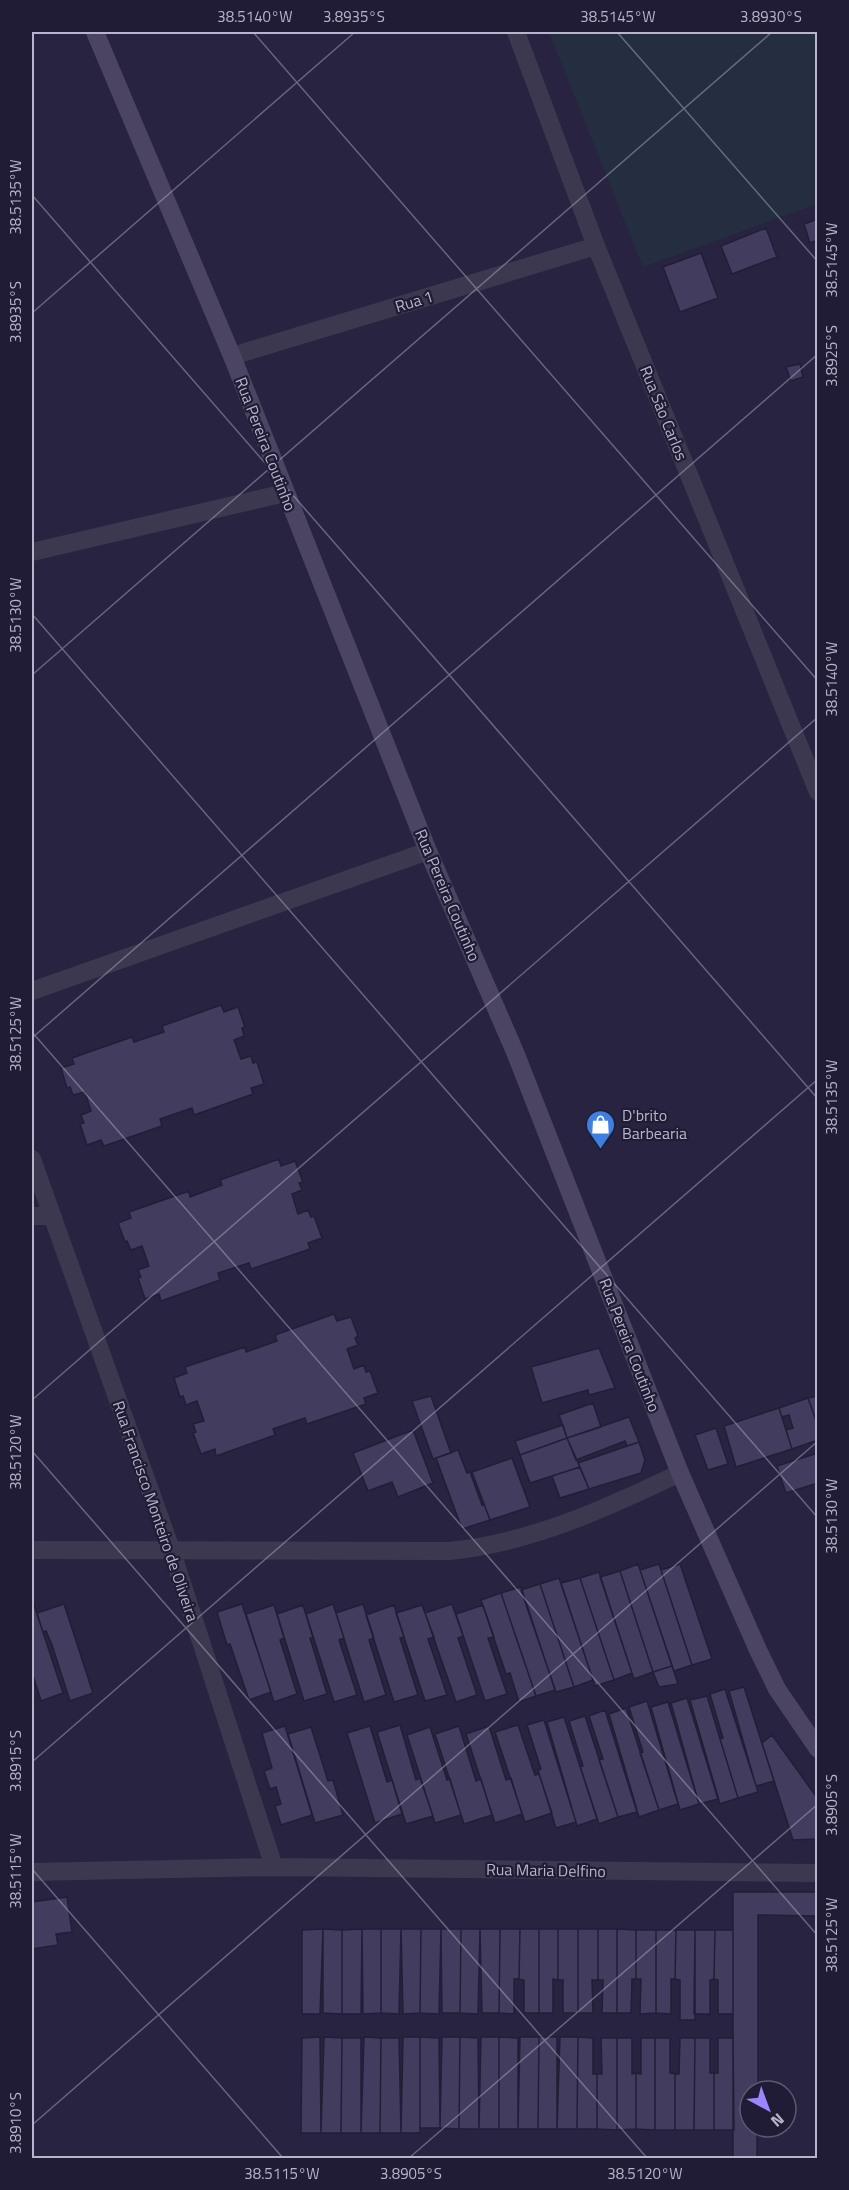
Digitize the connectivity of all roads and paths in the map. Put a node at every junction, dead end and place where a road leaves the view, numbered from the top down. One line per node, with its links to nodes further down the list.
1 (95, 32): 4 (street, Rua Pereira Coutinho)
2 (516, 32): 3 (street, Rua São Carlos)
3 (596, 246): 4 (street, Rua 1); 7 (street, Rua São Carlos)
4 (232, 356): 5 (street, Rua Pereira Coutinho)
5 (285, 493): 6 (street); 8 (street, Rua Pereira Coutinho)
6 (32, 552)
7 (818, 792)
8 (428, 851): 9 (street); 13 (street, Rua Pereira Coutinho)
9 (32, 991)
10 (32, 1159): 12 (street, Rua Francisco Monteiro de Oliveira)
11 (32, 1216): 12 (street)
12 (52, 1216): 15 (street, Rua Francisco Monteiro de Oliveira)
13 (680, 1473): 15 (street); 16 (street, Rua Pereira Coutinho)
14 (32, 1550): 15 (street)
15 (171, 1550): 17 (street, Rua Francisco Monteiro de Oliveira)
16 (818, 1749)
17 (274, 1867): 18 (street, Rua Maria Delfino); 19 (street, Rua Maria Delfino)
18 (32, 1872)
19 (818, 1873)

